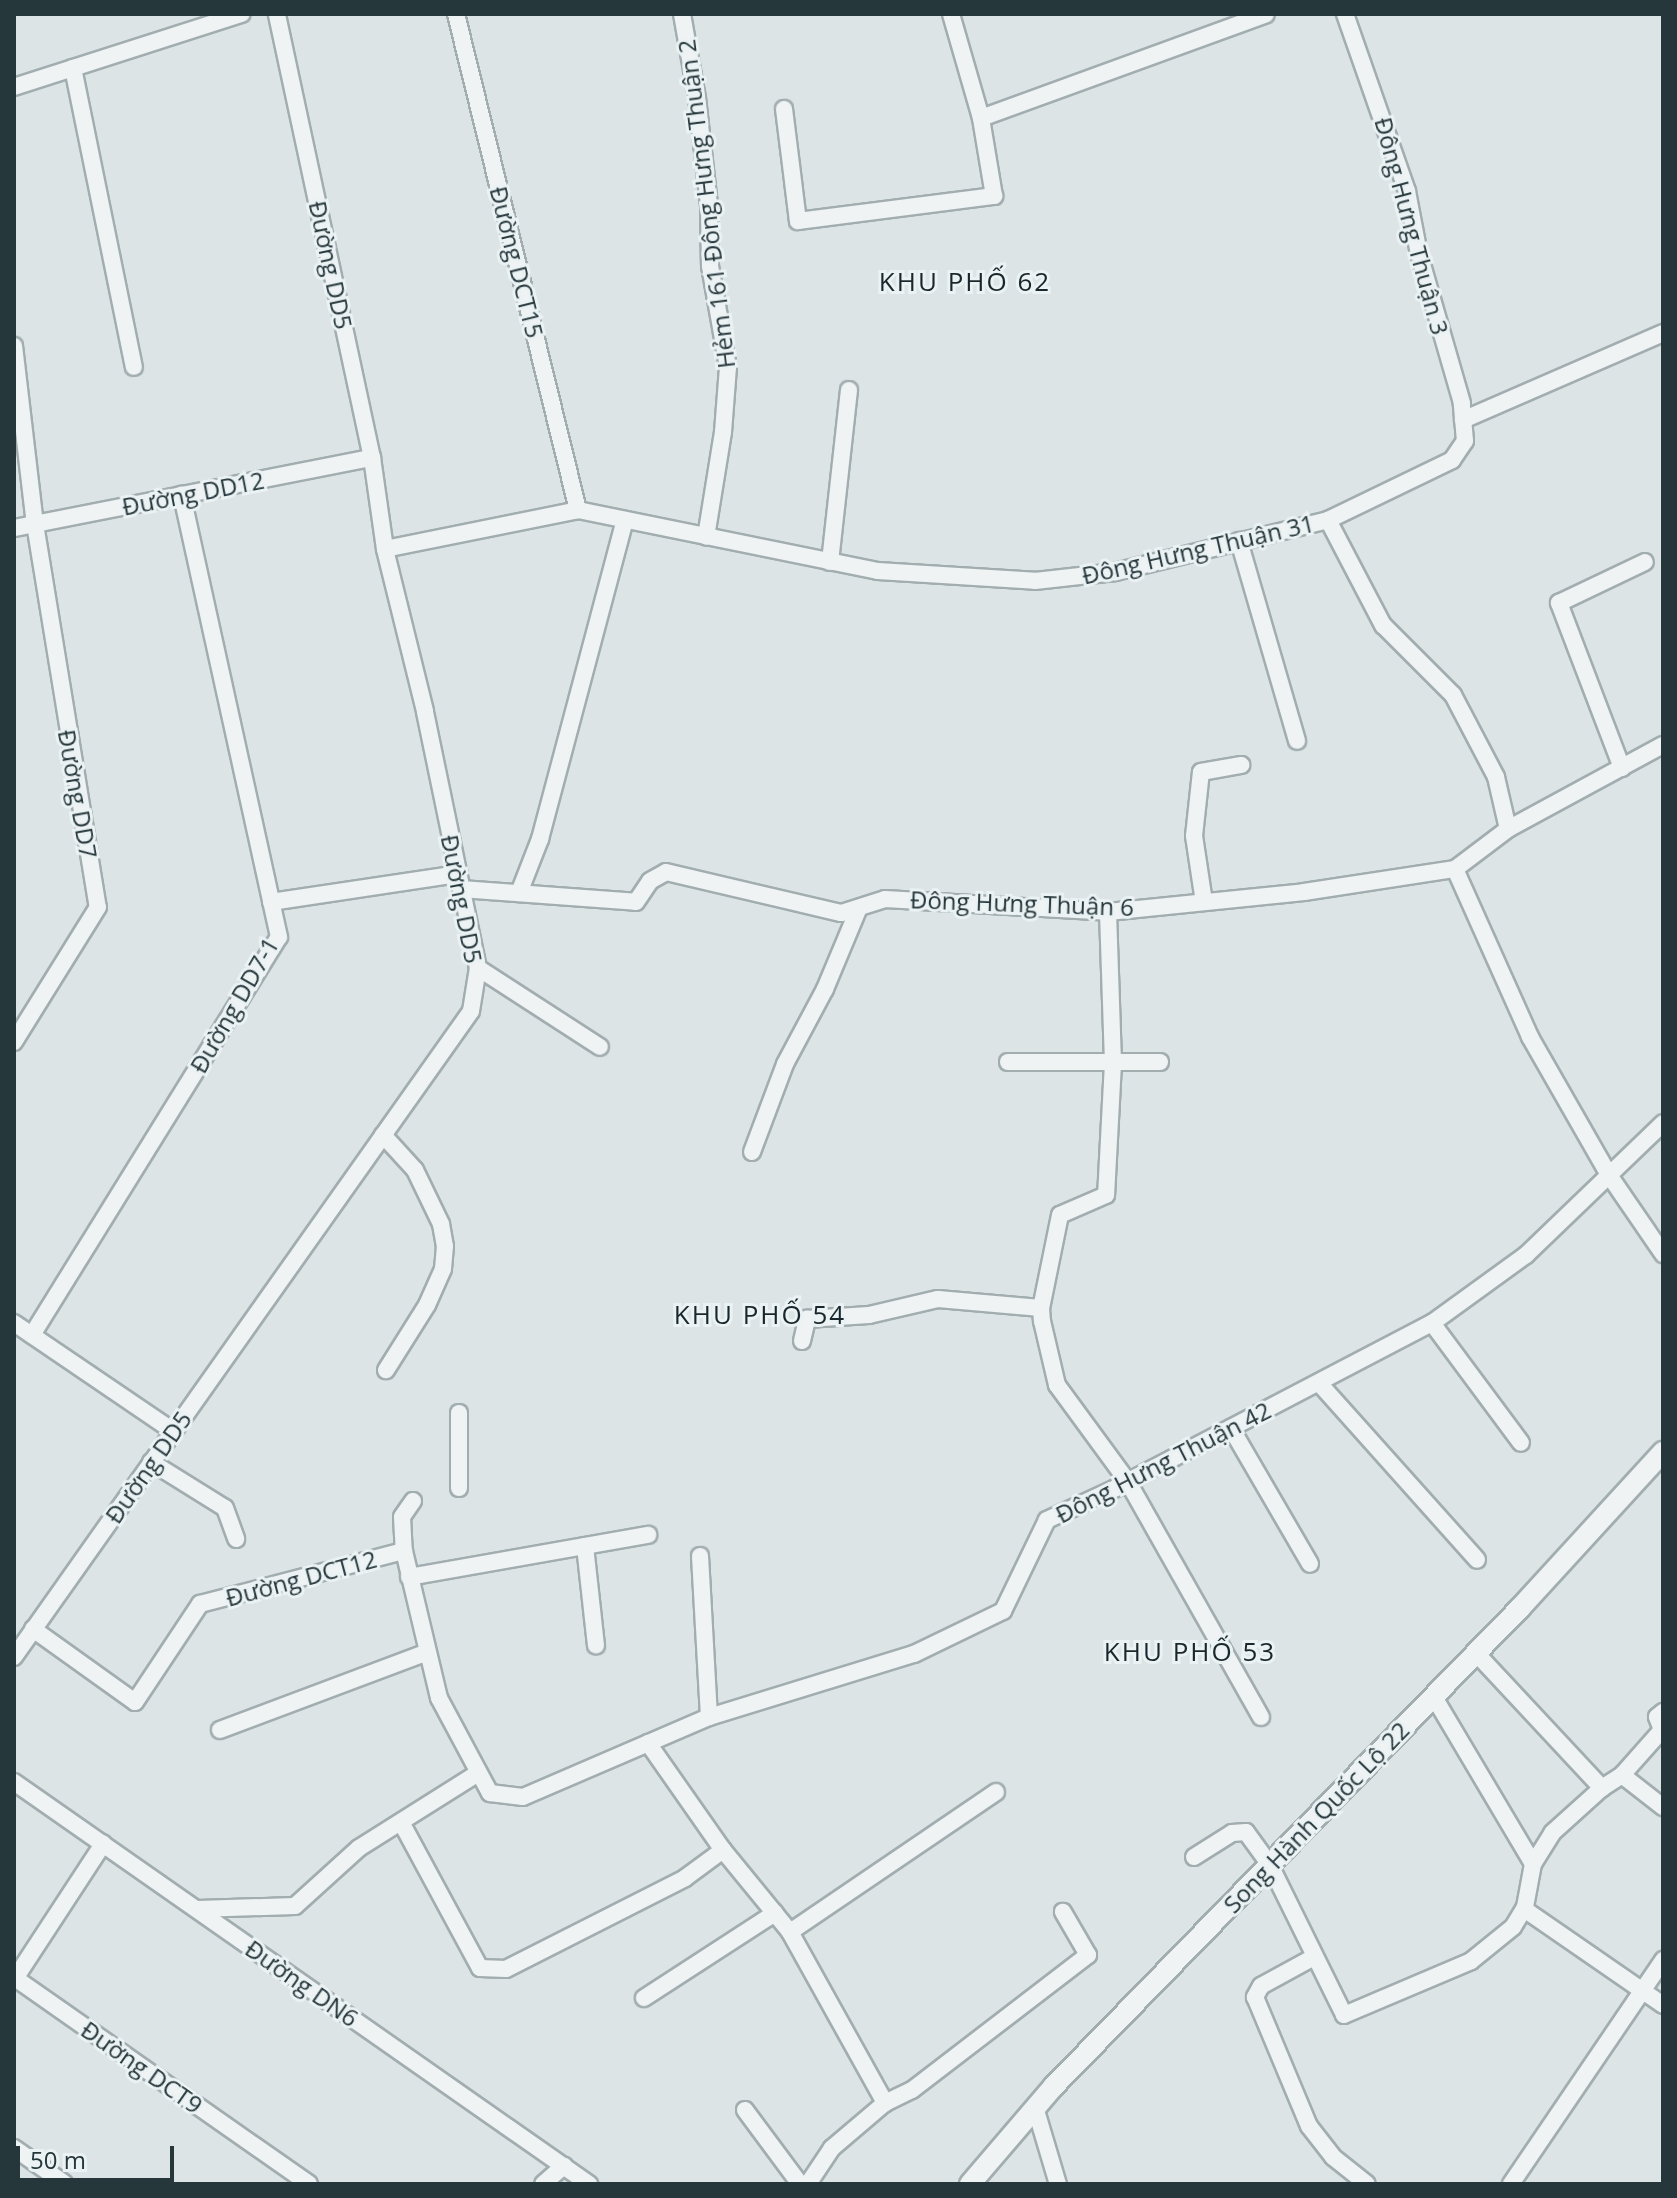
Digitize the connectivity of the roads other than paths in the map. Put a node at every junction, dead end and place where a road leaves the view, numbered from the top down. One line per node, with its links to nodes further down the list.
1 (242, 14): 8 (street)
2 (277, 14): 18 (street, Đường DD5)
3 (456, 14): 20 (street, Đường DCT15)
4 (682, 14): 25 (street, Hẻm 161 Đông Hưng Thuận 2)
5 (951, 14): 11 (street)
6 (1266, 14): 11 (street)
7 (1345, 14): 16 (street, Đông Hưng Thuận 3)
8 (73, 68): 9 (street); 14 (street)
9 (15, 84)
10 (784, 109): 11 (street)
11 (981, 118)
12 (1663, 333): 16 (street)
13 (14, 346): 23 (street, Đường DD7)
14 (134, 367)
15 (849, 390): 28 (street)
16 (1463, 420): 17 (street, Đông Hưng Thuận 3)
17 (1465, 441): 22 (street, Đông Hưng Thuận 31)
18 (372, 458): 19 (street, Đường DD12); 27 (street, Đường DD5)
19 (182, 495): 23 (street, Đường DD12); 38 (street, Đường DD7-1)
20 (578, 510): 21 (street, Đông Hưng Thuận 31); 27 (street)
21 (625, 520): 25 (street, Đông Hưng Thuận 31); 37 (street)
22 (1328, 520): 26 (street, Đông Hưng Thuận 31); 34 (street)
23 (35, 524): 24 (street, Đường DD12); 43 (street, Đường DD7)
24 (14, 528)
25 (706, 537): 28 (street, Đông Hưng Thuận 31)
26 (1239, 541): 28 (street, Đông Hưng Thuận 31); 30 (street)
27 (385, 549): 36 (street, Đường DD5)
28 (830, 562)
29 (1645, 562): 33 (street)
30 (1297, 741)
31 (1663, 745): 33 (street, Đông Hưng Thuận 6)
32 (1241, 765): 39 (street)
33 (1622, 768): 34 (street, Đông Hưng Thuận 6)
34 (1508, 829): 35 (street, Đông Hưng Thuận 6)
35 (1455, 869): 39 (street, Đông Hưng Thuận 6); 51 (street)
36 (460, 882): 37 (street, Đông Hưng Thuận 6); 38 (street, Đông Hưng Thuận 6); 42 (street, Đường DD5)
37 (519, 893): 40 (street, Đông Hưng Thuận 6)
38 (271, 902): 56 (street, Đường DD7-1)
39 (1204, 902): 41 (street, Đông Hưng Thuận 6)
40 (858, 910): 41 (street, Đông Hưng Thuận 6); 50 (street)
41 (1108, 912): 47 (street)
42 (478, 968): 44 (street); 49 (street, Đường DD5)
43 (14, 1042)
44 (600, 1047)
45 (1008, 1062): 47 (street)
46 (1160, 1062): 47 (street)
47 (1113, 1063): 53 (street)
48 (1663, 1123): 51 (street, Đông Hưng Thuận 42)
49 (383, 1135): 58 (street); 62 (street, Đường DD5)
50 (752, 1152)
51 (1609, 1175): 52 (street); 55 (street, Đông Hưng Thuận 42)
52 (1663, 1254)
53 (1041, 1308): 57 (street); 66 (street)
54 (14, 1323): 56 (street)
55 (1432, 1323): 59 (street, Đông Hưng Thuận 42); 63 (street)
56 (32, 1335): 62 (street)
57 (802, 1341)
58 (386, 1370)
59 (1319, 1383): 61 (street, Đông Hưng Thuận 42); 74 (street)
60 (459, 1413): 67 (street)
61 (1231, 1428): 66 (street, Đông Hưng Thuận 42); 75 (street)
62 (173, 1431): 65 (street, Đường DD5)
63 (1521, 1443)
64 (1663, 1452): 80 (street, Song Hành Quốc Lộ 22)
65 (151, 1462): 70 (street); 77 (street, Đường DD5)
66 (1128, 1482): 84 (street, Đông Hưng Thuận 42); 85 (street)
67 (459, 1488)
68 (413, 1501): 72 (street, Đông Hưng Thuận 42)
69 (648, 1535): 71 (street)
70 (236, 1539)
71 (585, 1546): 76 (street); 78 (street)
72 (404, 1551): 76 (street, Đông Hưng Thuận 42); 77 (street, Đường DCT12)
73 (700, 1556): 84 (street)
74 (1477, 1560)
75 (1310, 1564)
76 (409, 1577): 79 (street, Đông Hưng Thuận 42)
77 (33, 1629): 81 (street, Đường DD5)
78 (596, 1645)
79 (427, 1652): 86 (street); 88 (street, Đông Hưng Thuận 42)
80 (1476, 1653): 82 (street, Song Hành Quốc Lộ 22); 91 (street)
81 (14, 1657)
82 (1434, 1697): 98 (street); 99 (street, Song Hành Quốc Lộ 22)
83 (1663, 1712): 89 (street)
84 (709, 1717): 87 (street, Đông Hưng Thuận 42)
85 (1261, 1717)
86 (220, 1730)
87 (648, 1743): 88 (street, Đông Hưng Thuận 42); 96 (street)
88 (478, 1773): 94 (street)
89 (1622, 1775): 91 (street); 93 (street)
90 (14, 1782): 95 (street, Đường DN6)
91 (1602, 1788): 98 (street)
92 (996, 1792): 104 (street)
93 (1663, 1807)
94 (401, 1822): 96 (street); 100 (street)
95 (103, 1844): 100 (street, Đường DN6); 107 (street)
96 (723, 1850): 103 (street)
97 (1194, 1857): 99 (street)
98 (1533, 1864): 101 (street)
99 (1270, 1865): 105 (street); 112 (street, Song Hành Quốc Lộ 22)
100 (198, 1909): 115 (street, Đường DN6)
101 (1524, 1909): 105 (street); 108 (street)
102 (1063, 1912): 111 (street)
103 (775, 1913): 104 (street); 109 (street)
104 (790, 1932): 111 (street)
105 (1314, 1957): 124 (street)
106 (1663, 1960): 108 (street)
107 (15, 1979): 117 (street, Đường DCT9)
108 (1643, 1991): 110 (street); 125 (street)
109 (644, 1998)
110 (1663, 2005)
111 (885, 2103): 121 (street)
112 (1035, 2107): 122 (street, Song Hành Quốc Lộ 22); 123 (street)
113 (745, 2110): 120 (street)
114 (14, 2148): 116 (street)
115 (564, 2166): 118 (street); 119 (street, Đường DN6)
116 (65, 2184)
117 (309, 2184)
118 (543, 2184)
119 (589, 2184)
120 (800, 2184)
121 (808, 2184)
122 (970, 2184)
123 (1058, 2184)
124 (1367, 2184)
125 (1511, 2184)

